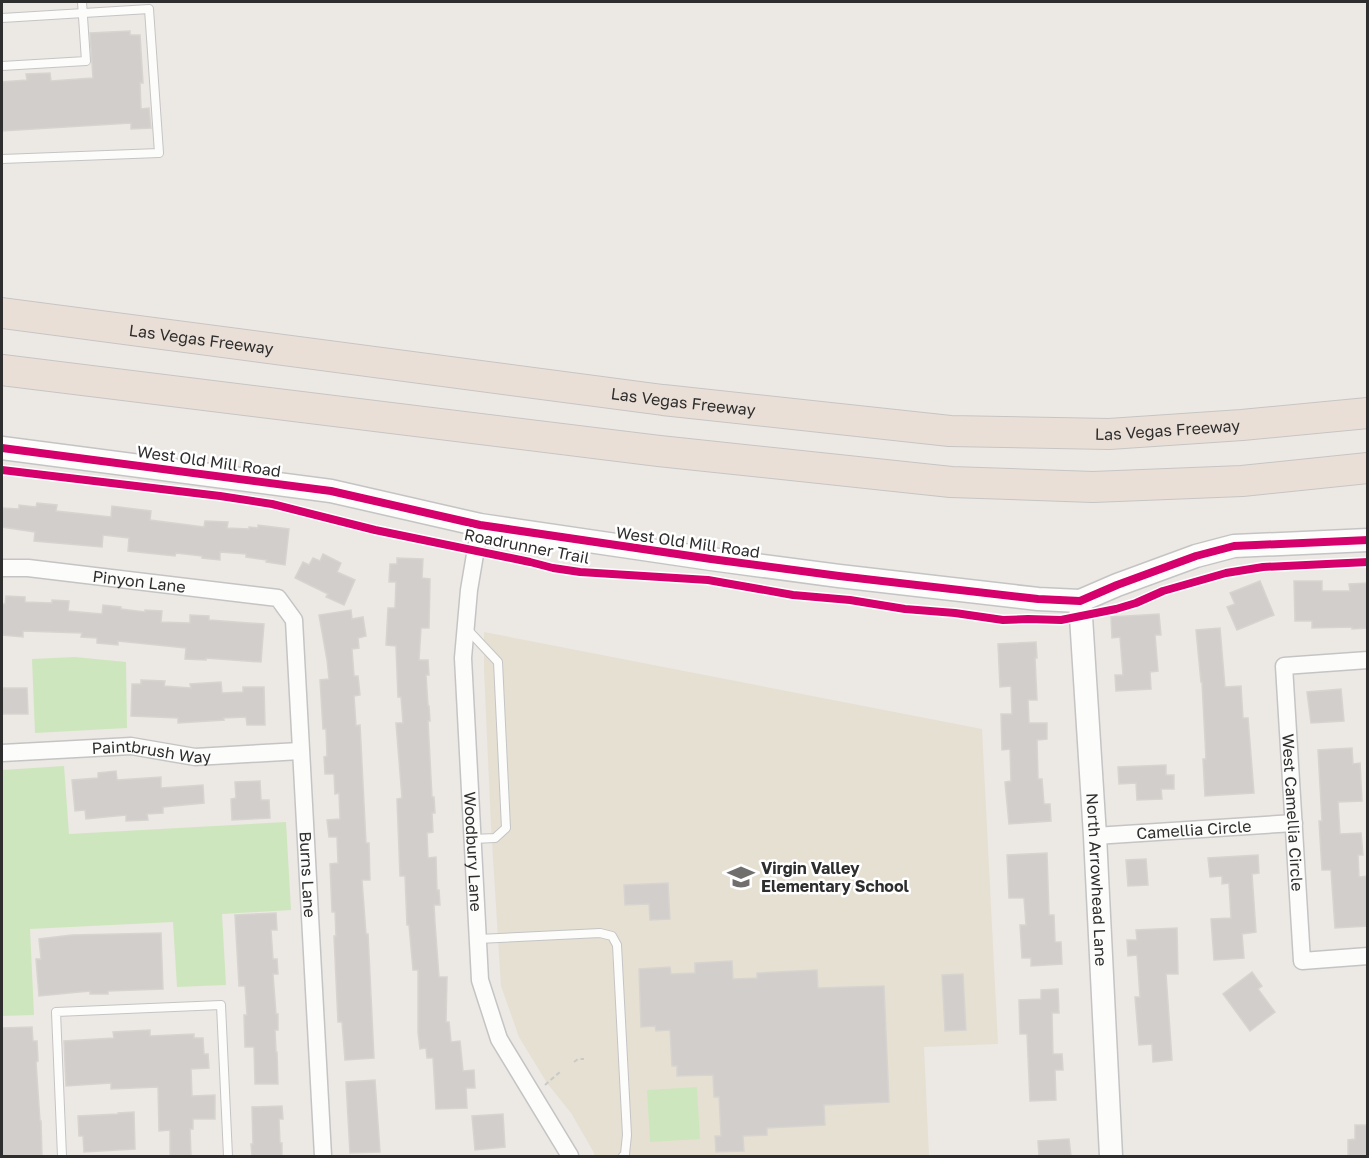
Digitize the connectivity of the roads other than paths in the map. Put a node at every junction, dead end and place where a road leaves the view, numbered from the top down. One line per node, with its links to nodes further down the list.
1 (82, 2): 2 (lane)
2 (83, 13): 3 (lane); 4 (lane); 5 (lane)
3 (2, 18)
4 (2, 66)
5 (2, 159)
6 (2, 313): 8 (highway, Las Vegas Freeway)
7 (2, 370): 10 (highway)
8 (1368, 413)
9 (2, 448): 11 (street, West Old Mill Road)
10 (1368, 468)
11 (480, 525): 15 (street, West Old Mill Road); 16 (street, Woodbury Lane)
12 (1368, 540): 15 (street, West Old Mill Road)
13 (2, 568): 14 (street, Pinyon Lane)
14 (278, 598): 18 (street, Burns Lane)
15 (1080, 601): 21 (street, North Arrowhead Lane)
16 (466, 628): 22 (street, Woodbury Lane); 22 (lane)
17 (1368, 660): 20 (street, West Camellia Circle)
18 (300, 751): 19 (street, Paintbrush Way); 27 (street, Burns Lane)
19 (2, 753)
20 (1294, 823): 21 (street, Camellia Circle); 24 (street, West Camellia Circle)
21 (1095, 836): 30 (street, North Arrowhead Lane)
22 (473, 840): 23 (street, Woodbury Lane)
23 (478, 939): 28 (street, Woodbury Lane); 29 (lane)
24 (1368, 956)
25 (62, 1156): 26 (lane)
26 (228, 1156)
27 (323, 1156)
28 (570, 1156)
29 (623, 1156)
30 (1111, 1156)

